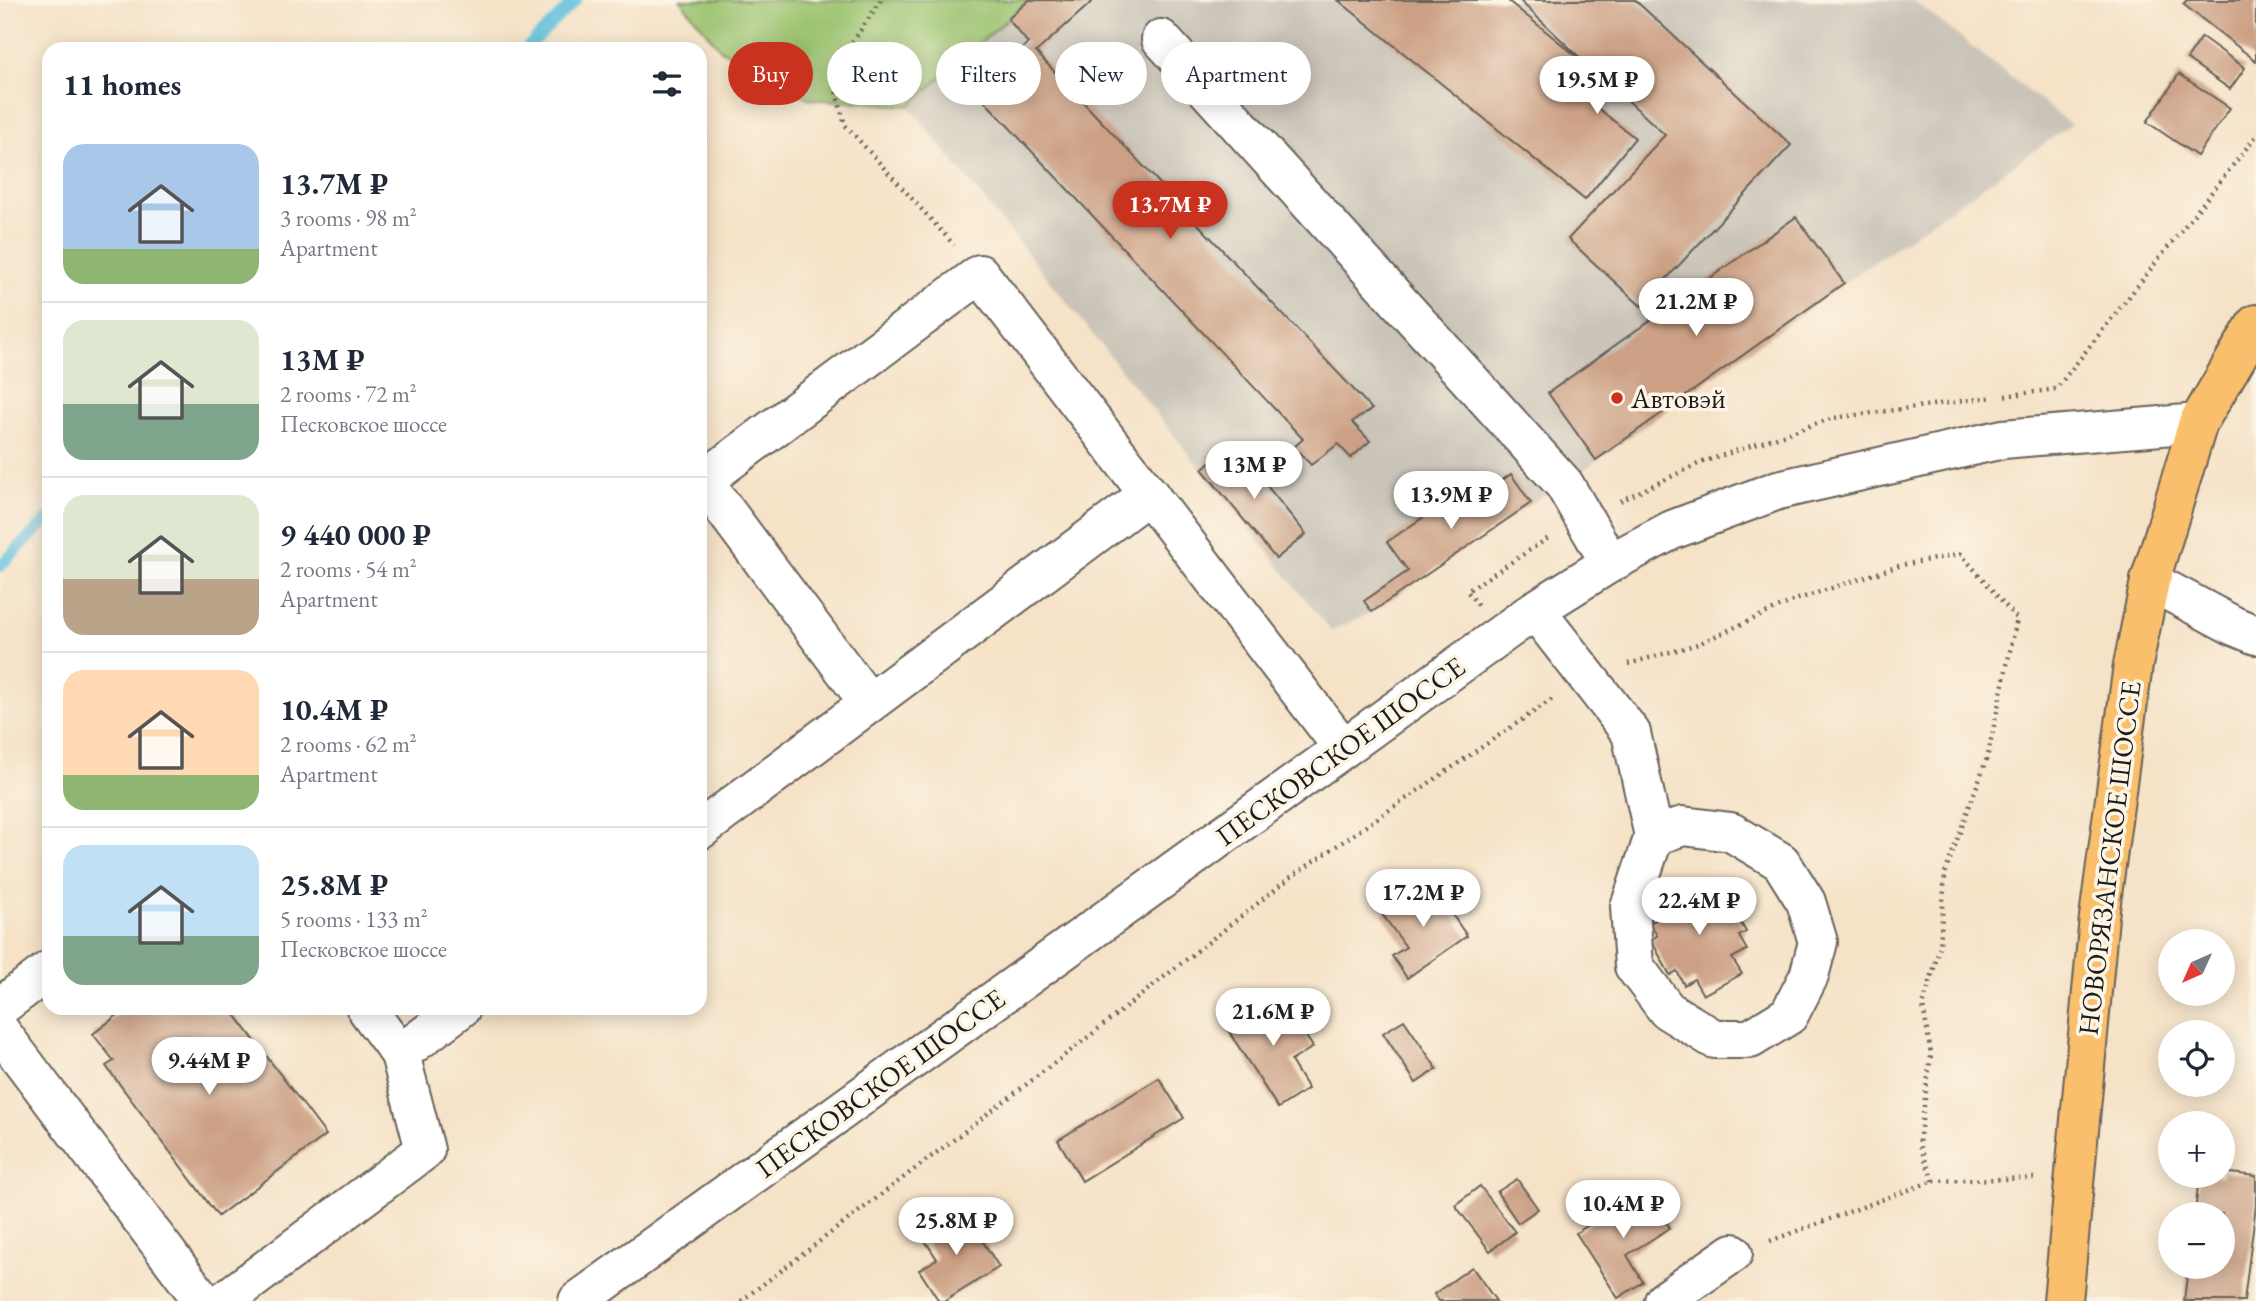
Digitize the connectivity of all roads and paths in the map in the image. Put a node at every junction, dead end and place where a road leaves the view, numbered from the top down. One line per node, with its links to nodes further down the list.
1 (881, 0): 4 (path)
2 (1161, 39): 10 (street)
3 (2256, 136): 10 (path)
4 (980, 274): 7 (street); 9 (street)
5 (2256, 324): 6 (main road, НОВОРЯЗАНСКОЕ ШОССЕ)
6 (2197, 423): 11 (street, ПЕСКОВСКОЕ ШОССЕ); 12 (main road, НОВОРЯЗАНСКОЕ ШОССЕ)
7 (707, 478)
8 (707, 490): 17 (street)
9 (1149, 494): 17 (street); 18 (street)
10 (1584, 518): 11 (street); 13 (path)
11 (1610, 563): 14 (street, ПЕСКОВСКОЕ ШОССЕ)
12 (2150, 581): 15 (street); 27 (main road, НОВОРЯЗАНСКОЕ ШОССЕ)
13 (1467, 591)
14 (1535, 610): 16 (street); 18 (street, ПЕСКОВСКОЕ ШОССЕ)
15 (2256, 635)
16 (1586, 676): 20 (street); 28 (path); 33 (path)
17 (869, 703): 19 (street)
18 (1343, 748): 32 (street, ПЕСКОВСКОЕ ШОССЕ)
19 (707, 825)
20 (1654, 836): 20 (street)
21 (42, 975): 22 (street)
22 (0, 1007)
23 (371, 1015): 26 (street)
24 (452, 1015): 26 (street)
25 (0, 1031): 30 (street)
26 (400, 1054): 31 (street)
27 (2073, 1177): 28 (path); 35 (main road, НОВОРЯЗАНСКОЕ ШОССЕ)
28 (1933, 1181): 29 (path)
29 (1733, 1253): 34 (street)
30 (203, 1301)
31 (224, 1301)
32 (579, 1301)
33 (741, 1301)
34 (1664, 1301)
35 (2063, 1301)

